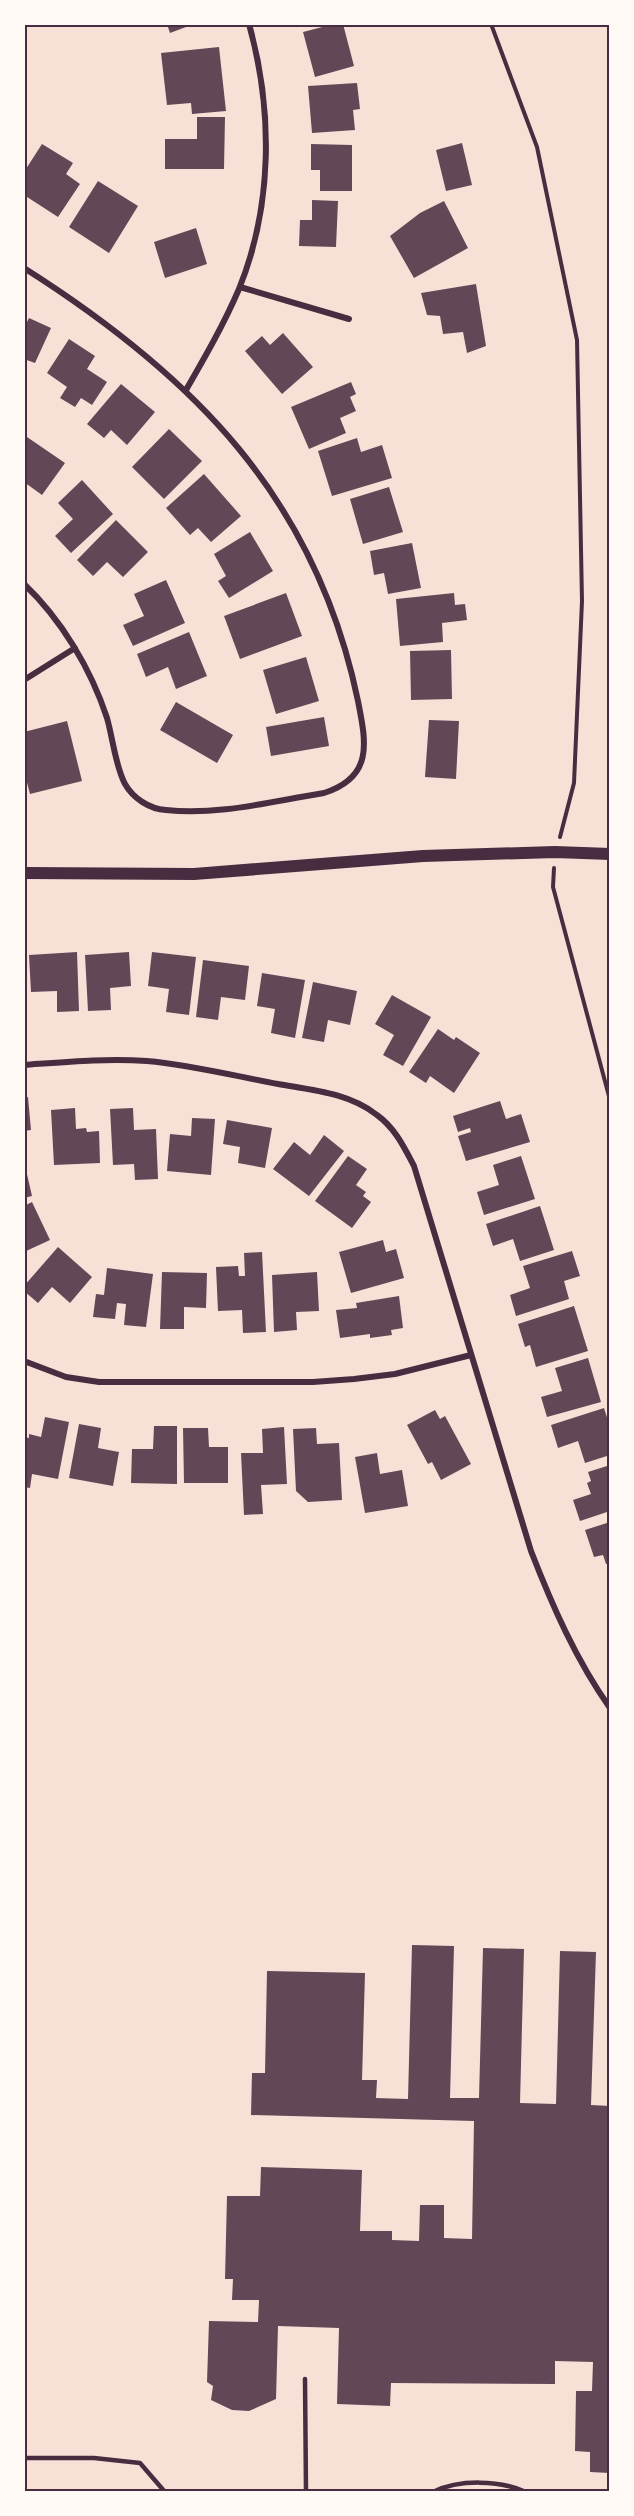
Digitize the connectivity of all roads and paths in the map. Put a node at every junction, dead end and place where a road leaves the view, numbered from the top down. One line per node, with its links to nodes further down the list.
1 (249, 24): 4 (street)
2 (491, 24): 10 (path)
3 (24, 268): 6 (street)
4 (240, 287): 5 (street); 6 (street)
5 (349, 319)
6 (186, 390): 8 (street)
7 (24, 584): 8 (street)
8 (75, 648): 9 (street)
9 (24, 680)
10 (555, 852): 11 (main road); 12 (main road); 14 (path)
11 (610, 854)
12 (24, 873)
13 (24, 1065): 15 (street)
14 (610, 1100)
15 (471, 1355): 16 (street); 17 (street)
16 (24, 1360)
17 (610, 1708)
18 (305, 2379): 21 (lane)
19 (24, 2458): 20 (lane)
20 (165, 2492)
21 (306, 2492)
22 (433, 2492): 23 (lane)
23 (526, 2492)

